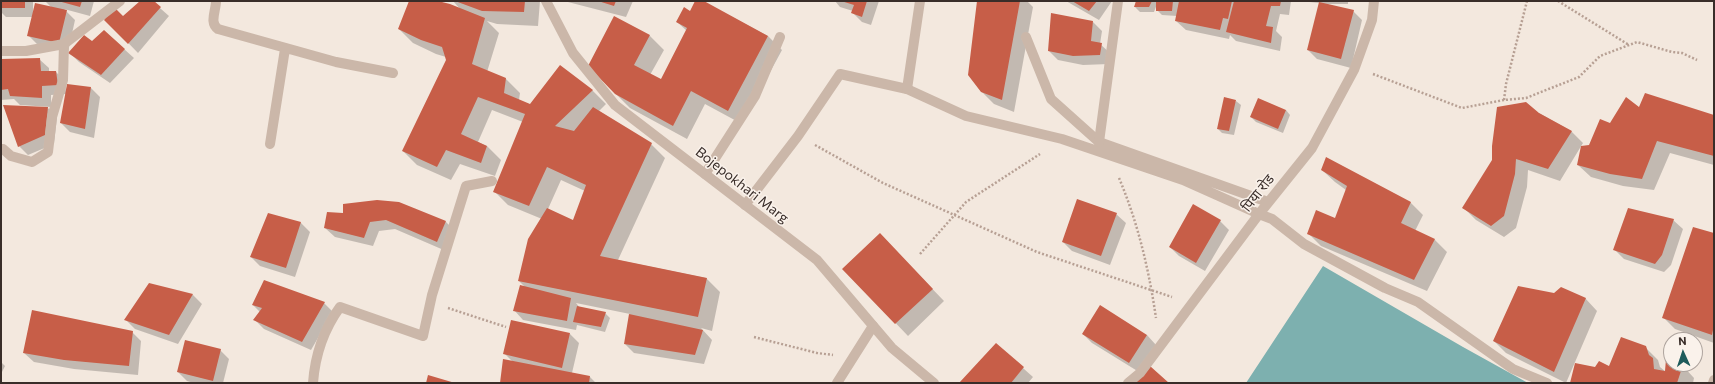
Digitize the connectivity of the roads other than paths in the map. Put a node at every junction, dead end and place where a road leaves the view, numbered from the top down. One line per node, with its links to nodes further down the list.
1 (120, 1): 9 (street)
2 (216, 1): 10 (street)
3 (546, 1): 17 (street, Bojepokhari Marg)
4 (920, 1): 13 (street)
5 (1118, 1): 14 (street)
6 (1374, 1): 19 (street, पिया रोड)
7 (780, 37): 17 (street)
8 (1026, 37): 14 (street)
9 (64, 44): 11 (street); 16 (street)
10 (285, 49): 12 (street); 15 (street)
11 (1, 51)
12 (394, 73)
13 (907, 89): 20 (street); 21 (street)
14 (1099, 142): 19 (street)
15 (270, 144)
16 (1, 149)
17 (705, 174): 20 (street, Bojepokhari Marg)
18 (492, 181): 23 (street)
19 (1268, 202): 21 (street, पिया रोड)
20 (745, 205): 22 (street, Bojepokhari Marg)
21 (1259, 214): 26 (street, पिया रोड); 27 (street)
22 (873, 326): 24 (street); 25 (street, Bojepokhari Marg)
23 (313, 383)
24 (837, 383)
25 (934, 383)
26 (1128, 383)
27 (1547, 383)

